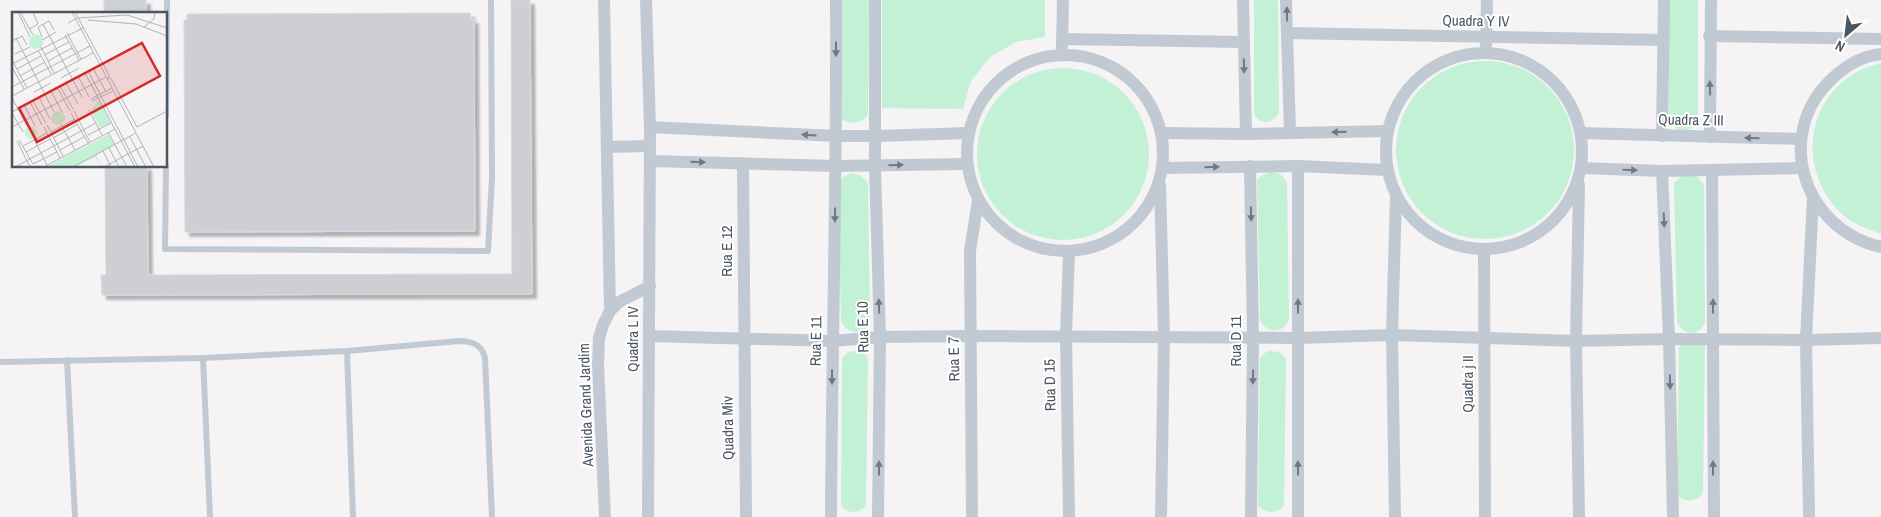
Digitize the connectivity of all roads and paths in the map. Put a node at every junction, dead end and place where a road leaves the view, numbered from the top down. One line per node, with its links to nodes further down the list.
1 (491, 0): 43 (lane)
2 (604, 0): 35 (street)
3 (646, 0): 22 (street, Quadra L IV)
4 (836, 0): 29 (street, Rua E 11, one-way to 29)
5 (875, 0): 30 (street, Rua E 10)
6 (1062, 0): 15 (street)
7 (1244, 0): 18 (street)
8 (1286, 0): 12 (street, one-way to 8)
9 (1487, 0): 14 (street)
10 (1664, 0): 17 (street)
11 (1711, 0): 13 (street)
12 (1287, 33): 14 (street, Quadra Y IV); 25 (street)
13 (1710, 36): 16 (street); 32 (street, one-way to 13)
14 (1487, 37): 17 (street, Quadra Y IV); 20 (street)
15 (1062, 39): 18 (street); 19 (street)
16 (1881, 39)
17 (1664, 40): 31 (street)
18 (1243, 42): 28 (street, one-way to 28)
19 (1062, 53): 24 (street); 26 (street)
20 (1485, 53): 23 (street); 27 (street)
21 (1881, 54): 33 (street)
22 (650, 128): 29 (street, one-way to 22); 34 (street, Quadra L IV)
23 (1388, 131): 25 (street, one-way to 25); 46 (street)
24 (968, 132): 30 (street); 38 (street)
25 (1290, 132): 28 (street)
26 (1162, 133): 28 (street); 44 (street)
27 (1581, 133): 31 (street, Quadra Z III); 49 (street)
28 (1246, 134)
29 (837, 136): 30 (street); 39 (street, Rua E 11)
30 (876, 136): 40 (street, Rua E 10)
31 (1662, 136): 32 (street, Quadra Z III)
32 (1710, 137): 33 (street, Quadra Z III, one-way to 32)
33 (1801, 139): 45 (street)
34 (650, 146): 35 (street); 36 (street, Quadra L IV)
35 (606, 147): 58 (street)
36 (650, 161): 37 (street, one-way to 37); 57 (street, Quadra L IV)
37 (744, 162): 39 (street); 71 (street, Rua E 12)
38 (967, 164): 40 (street, one-way to 38); 53 (street)
39 (836, 166): 40 (street); 72 (street, Rua E 11, one-way to 72)
40 (875, 166): 64 (street, Rua E 10, one-way to 40)
41 (1250, 166): 42 (street); 44 (street, one-way to 41); 65 (street, Rua D 11, one-way to 65)
42 (1298, 166): 46 (street); 67 (street, one-way to 42)
43 (166, 168)
44 (1163, 168): 50 (street)
45 (1802, 168): 47 (street); 52 (street)
46 (1388, 170): 51 (street)
47 (1712, 170): 48 (street); 70 (street, one-way to 47)
48 (1662, 171): 49 (street, one-way to 48); 69 (street, one-way to 69)
49 (1580, 174): 55 (street); 74 (street)
50 (1160, 181): 56 (street); 63 (street)
51 (1396, 195): 55 (street); 60 (street)
52 (1813, 197): 54 (street); 73 (street)
53 (978, 200): 56 (street); 62 (street, Rua E 7)
54 (1881, 247)
55 (1484, 250): 66 (street, Quadra j II)
56 (1069, 252): 59 (street, Rua D 15)
57 (650, 286): 58 (street); 61 (street, Quadra L IV)
58 (610, 311): 83 (street, Avenida Grand Jardim)
59 (1066, 335): 62 (street); 63 (street); 89 (street, Rua D 15)
60 (1392, 335): 66 (street); 67 (street); 93 (street)
61 (650, 336): 71 (street); 84 (street, Quadra L IV)
62 (970, 336): 64 (street); 88 (street, Rua E 7)
63 (1164, 336): 65 (street); 90 (street)
64 (880, 337): 72 (street); 87 (street, Rua E 10, one-way to 64)
65 (1253, 337): 67 (street); 91 (street, Rua D 11, one-way to 91)
66 (1484, 337): 74 (street); 94 (street, Quadra j II)
67 (1298, 338): 92 (street, one-way to 67)
68 (1881, 338): 73 (street)
69 (1669, 339): 70 (street); 74 (street); 96 (street, one-way to 96)
70 (1713, 339): 73 (street); 97 (street, one-way to 70)
71 (743, 340): 72 (street); 85 (street, Quadra Miv)
72 (832, 340): 86 (street, Rua E 11, one-way to 86)
73 (1806, 340): 98 (street)
74 (1576, 341): 95 (street)
75 (347, 351): 76 (lane); 81 (lane); 82 (lane)
76 (203, 358): 77 (lane); 80 (lane)
77 (67, 360): 78 (lane); 79 (lane)
78 (0, 362)
79 (75, 517)
80 (210, 517)
81 (353, 517)
82 (492, 517)
83 (605, 517)
84 (648, 517)
85 (746, 517)
86 (831, 517)
87 (878, 517)
88 (972, 517)
89 (1069, 517)
90 (1161, 517)
91 (1251, 517)
92 (1298, 517)
93 (1395, 517)
94 (1484, 517)
95 (1579, 517)
96 (1673, 517)
97 (1714, 517)
98 (1809, 517)

